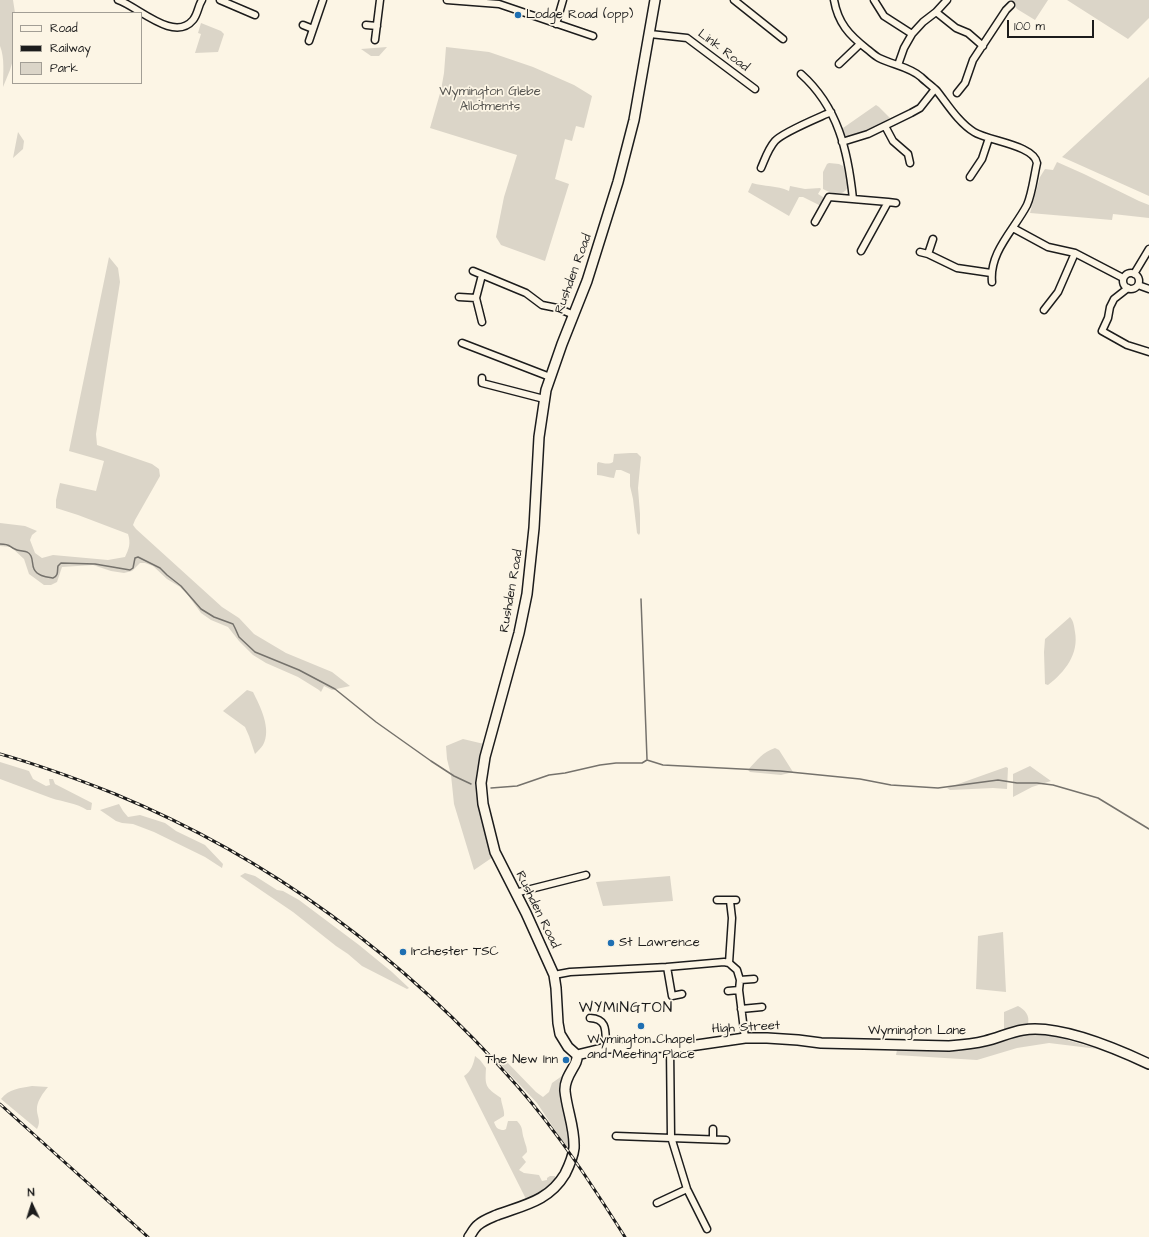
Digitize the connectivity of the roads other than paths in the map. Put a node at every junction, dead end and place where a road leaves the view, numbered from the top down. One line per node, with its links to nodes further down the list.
1 (118, 0): 14 (street)
2 (202, 0): 16 (street)
3 (220, 0): 17 (street)
4 (323, 0): 22 (street)
5 (380, 0): 21 (street)
6 (447, 0): 19 (street)
7 (563, 0): 19 (street)
8 (655, 0): 23 (street, Rushden Road)
9 (734, 0): 26 (street)
10 (834, 0): 29 (street)
11 (874, 0): 24 (street)
12 (947, 0): 15 (street)
13 (1012, 5): 30 (street)
14 (140, 12)
15 (936, 12): 24 (street); 30 (street)
16 (142, 13)
17 (255, 15)
18 (366, 24): 21 (street)
19 (556, 24): 25 (street)
20 (303, 25): 22 (street)
21 (377, 26): 27 (street)
22 (313, 29): 28 (street)
23 (650, 34): 35 (street, Link Road); 67 (street, Rushden Road)
24 (912, 34): 32 (street)
25 (593, 36)
26 (783, 39)
27 (375, 40)
28 (309, 41)
29 (860, 44): 31 (street); 32 (street)
30 (983, 46): 36 (street)
31 (839, 64)
32 (898, 65): 34 (street)
33 (800, 74): 37 (street)
34 (935, 89): 38 (street); 39 (street)
35 (756, 90)
36 (957, 93)
37 (830, 112): 40 (street); 42 (street)
38 (885, 126): 40 (street); 41 (street)
39 (989, 138): 43 (street); 48 (street)
40 (842, 142): 44 (street)
41 (910, 163)
42 (760, 168)
43 (970, 177)
44 (853, 199): 45 (street); 47 (street)
45 (888, 202): 46 (street); 51 (street)
46 (896, 202)
47 (815, 222)
48 (1013, 228): 53 (street); 56 (street)
49 (933, 239): 54 (street)
50 (1149, 249): 57 (street)
51 (861, 251)
52 (920, 252): 54 (street)
53 (1075, 253): 59 (street); 66 (street)
54 (928, 254): 56 (street)
55 (473, 272): 58 (street)
56 (991, 273): 60 (street)
57 (1134, 274): 59 (street); 61 (street)
58 (482, 275): 65 (street); 67 (street)
59 (1123, 278): 62 (street)
60 (992, 282)
61 (1138, 285): 62 (street); 63 (street)
62 (1128, 288): 70 (street)
63 (1149, 289)
64 (459, 297): 65 (street)
65 (476, 298): 68 (street)
66 (1044, 310)
67 (574, 315): 71 (street, Rushden Road)
68 (482, 322)
69 (462, 343): 71 (street)
70 (1149, 352)
71 (550, 377): 73 (street, Rushden Road)
72 (482, 378): 73 (street)
73 (544, 399): 75 (street, Rushden Road)
74 (586, 875): 75 (street)
75 (515, 893): 79 (street, Rushden Road)
76 (717, 900): 77 (street)
77 (729, 963): 78 (street); 81 (street)
78 (667, 967): 79 (street); 84 (street)
79 (554, 975): 92 (street, Rushden Road)
80 (754, 979): 81 (street)
81 (740, 980): 82 (street)
82 (740, 990): 83 (street); 86 (street)
83 (728, 991)
84 (682, 994)
85 (762, 1007): 86 (street)
86 (741, 1009): 88 (street)
87 (590, 1018): 91 (street)
88 (745, 1038): 89 (street, High Street); 90 (street, High Street)
89 (798, 1040): 93 (street, Wymington Lane)
90 (670, 1047): 91 (street, High Street); 96 (street)
91 (606, 1048): 92 (street, High Street)
92 (577, 1055): 102 (street)
93 (1149, 1064)
94 (713, 1129): 97 (street)
95 (616, 1136): 96 (street)
96 (671, 1137): 97 (street); 99 (street)
97 (713, 1139): 98 (street)
98 (726, 1140)
99 (687, 1189): 100 (street); 101 (street)
100 (657, 1203)
101 (707, 1229)
102 (469, 1237)

